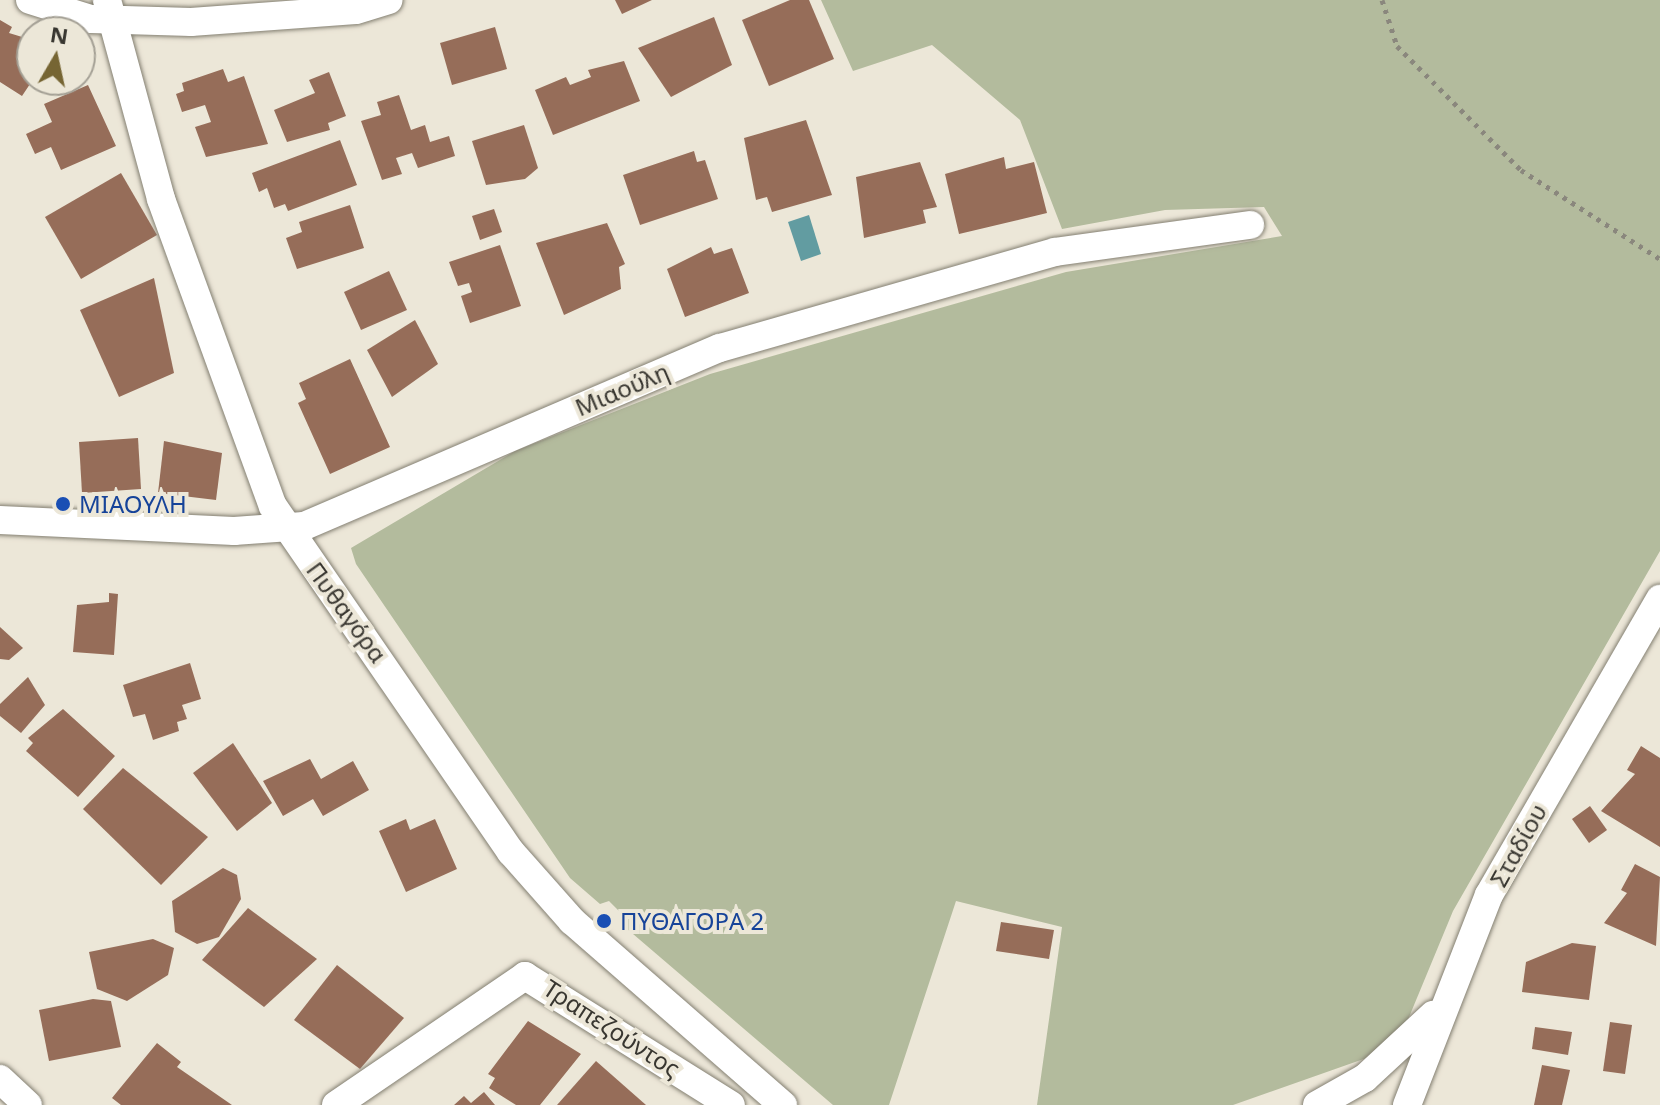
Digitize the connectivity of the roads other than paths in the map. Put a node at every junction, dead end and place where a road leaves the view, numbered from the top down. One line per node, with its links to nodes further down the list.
1 (30, 0): 3 (street)
2 (389, 0): 3 (street)
3 (109, 10): 6 (street, Πυθαγόρα)
4 (1250, 225): 6 (street, Μιαούλη)
5 (0, 520): 6 (street, Μιαούλη)
6 (287, 529): 13 (street, Πυθαγόρα)
7 (1660, 599): 8 (street, Σταδίου)
8 (1450, 992): 14 (street); 15 (street, Σταδίου)
9 (0, 1079): 10 (street)
10 (28, 1105)
11 (336, 1105): 12 (street, Τραπεζούντος)
12 (731, 1105)
13 (783, 1105)
14 (1317, 1105)
15 (1407, 1105)

